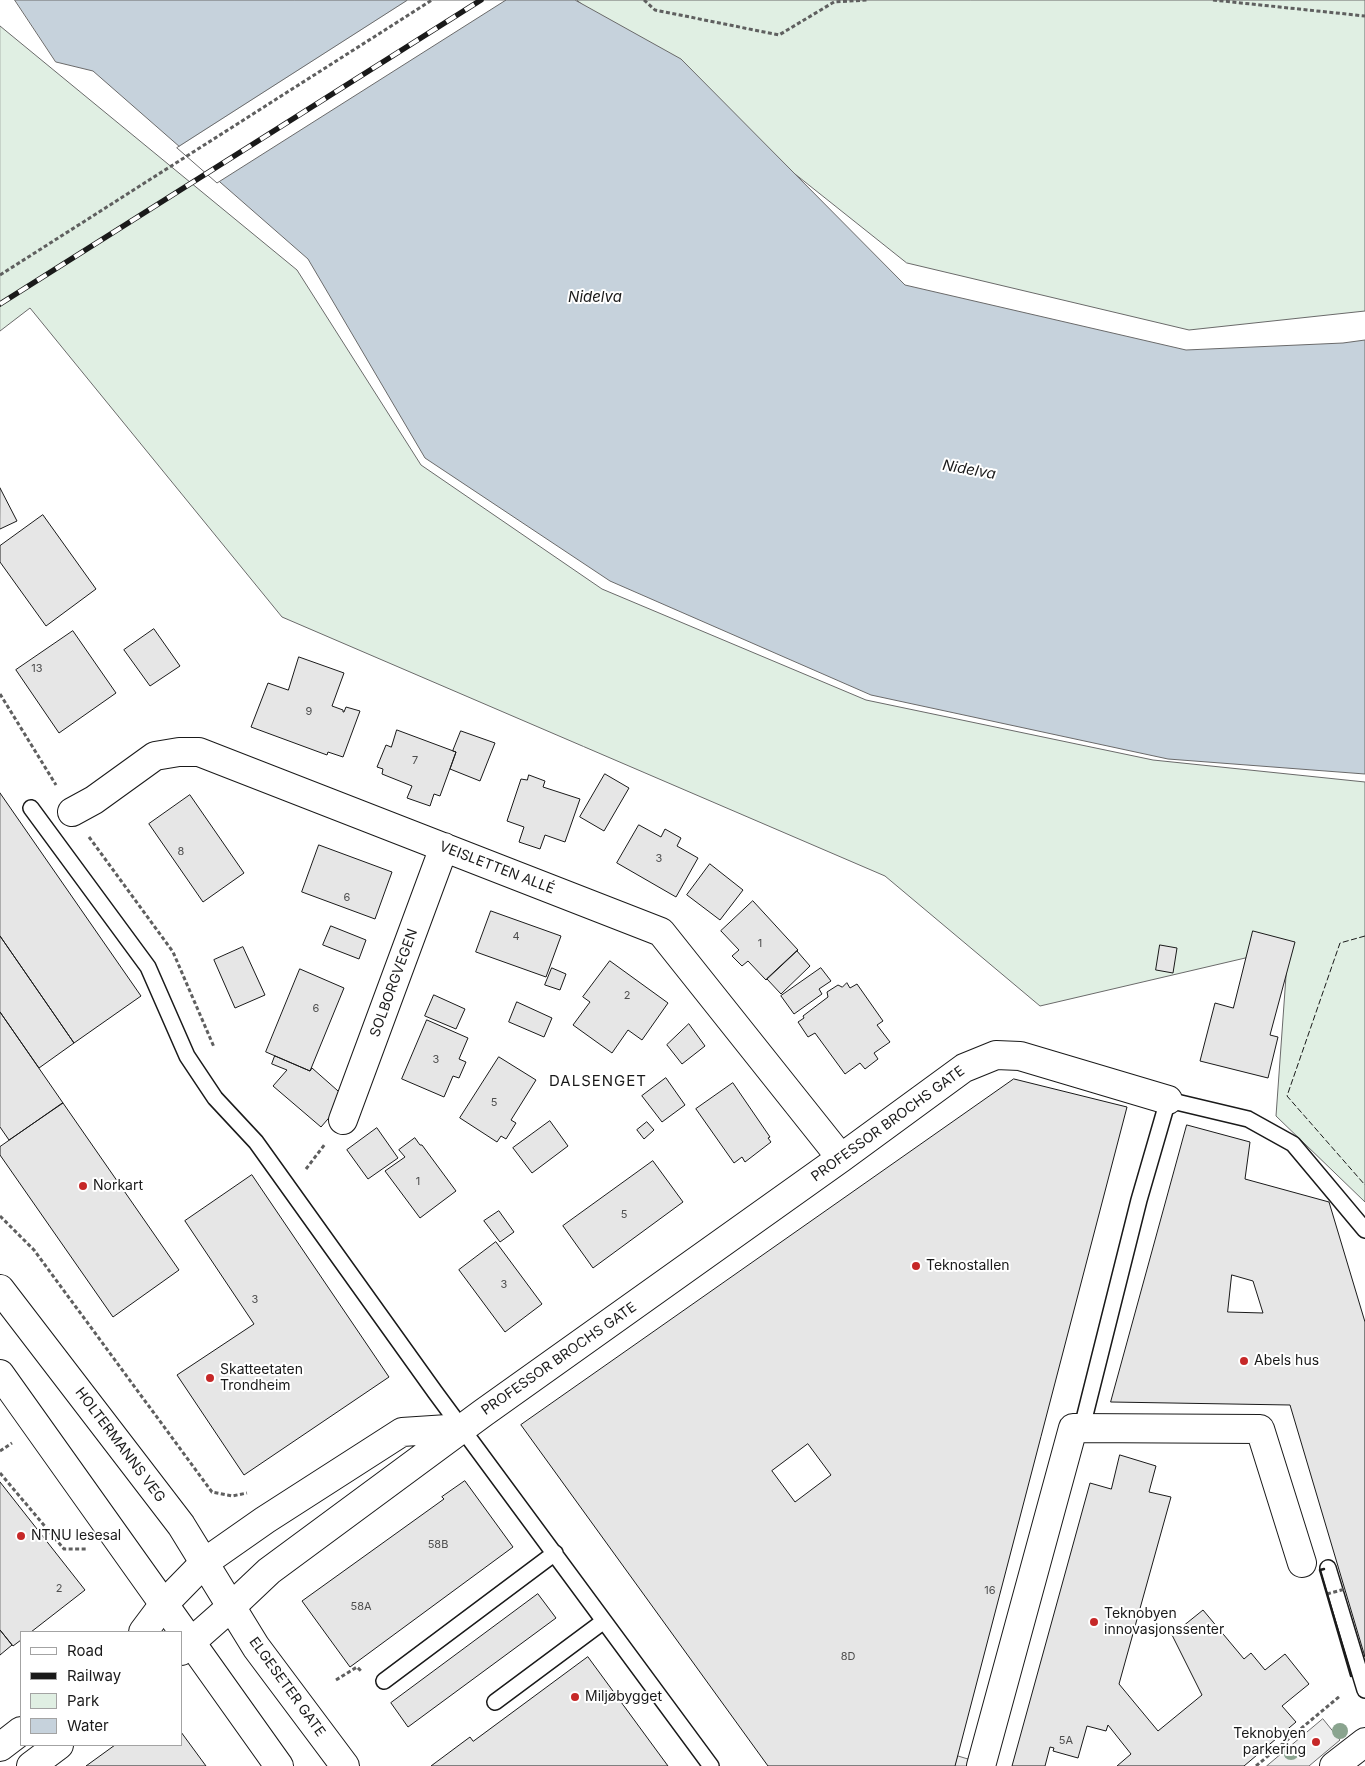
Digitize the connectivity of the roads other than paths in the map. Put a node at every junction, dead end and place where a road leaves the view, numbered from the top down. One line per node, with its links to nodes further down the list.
1 (31, 808): 11 (lane)
2 (72, 812): 3 (street, VEISLETTEN ALLÉ)
3 (444, 847): 5 (street, SOLBORGVEGEN); 6 (street, VEISLETTEN ALLÉ)
4 (1168, 1100): 6 (street, PROFESSOR BROCHS GATE); 7 (lane, PROFESSOR BROCHS GATE); 10 (lane)
5 (343, 1120)
6 (841, 1158): 11 (street, PROFESSOR BROCHS GATE)
7 (1365, 1230)
8 (0, 1290): 13 (street, HOLTERMANNS VEG)
9 (0, 1374): 15 (street)
10 (1082, 1427): 14 (street); 32 (street)
11 (463, 1428): 12 (lane); 13 (street); 16 (street, PROFESSOR BROCHS GATE)
12 (554, 1553): 17 (lane); 21 (lane)
13 (205, 1562): 15 (street); 16 (street, HOLTERMANNS VEG)
14 (1315, 1565): 22 (lane)
15 (164, 1604): 18 (street); 19 (street)
16 (232, 1606): 20 (street, PROFESSOR BROCHS GATE); 30 (street, ELGESETER GATE)
17 (604, 1621): 23 (lane); 31 (lane)
18 (144, 1631)
19 (178, 1631)
20 (186, 1647): 29 (street)
21 (384, 1680)
22 (1364, 1685)
23 (495, 1702)
24 (20, 1732): 27 (street)
25 (1364, 1745): 33 (street)
26 (58, 1746): 28 (street)
27 (0, 1747)
28 (31, 1766)
29 (279, 1766)
30 (345, 1766)
31 (711, 1766)
32 (981, 1766)
33 (1334, 1766)

